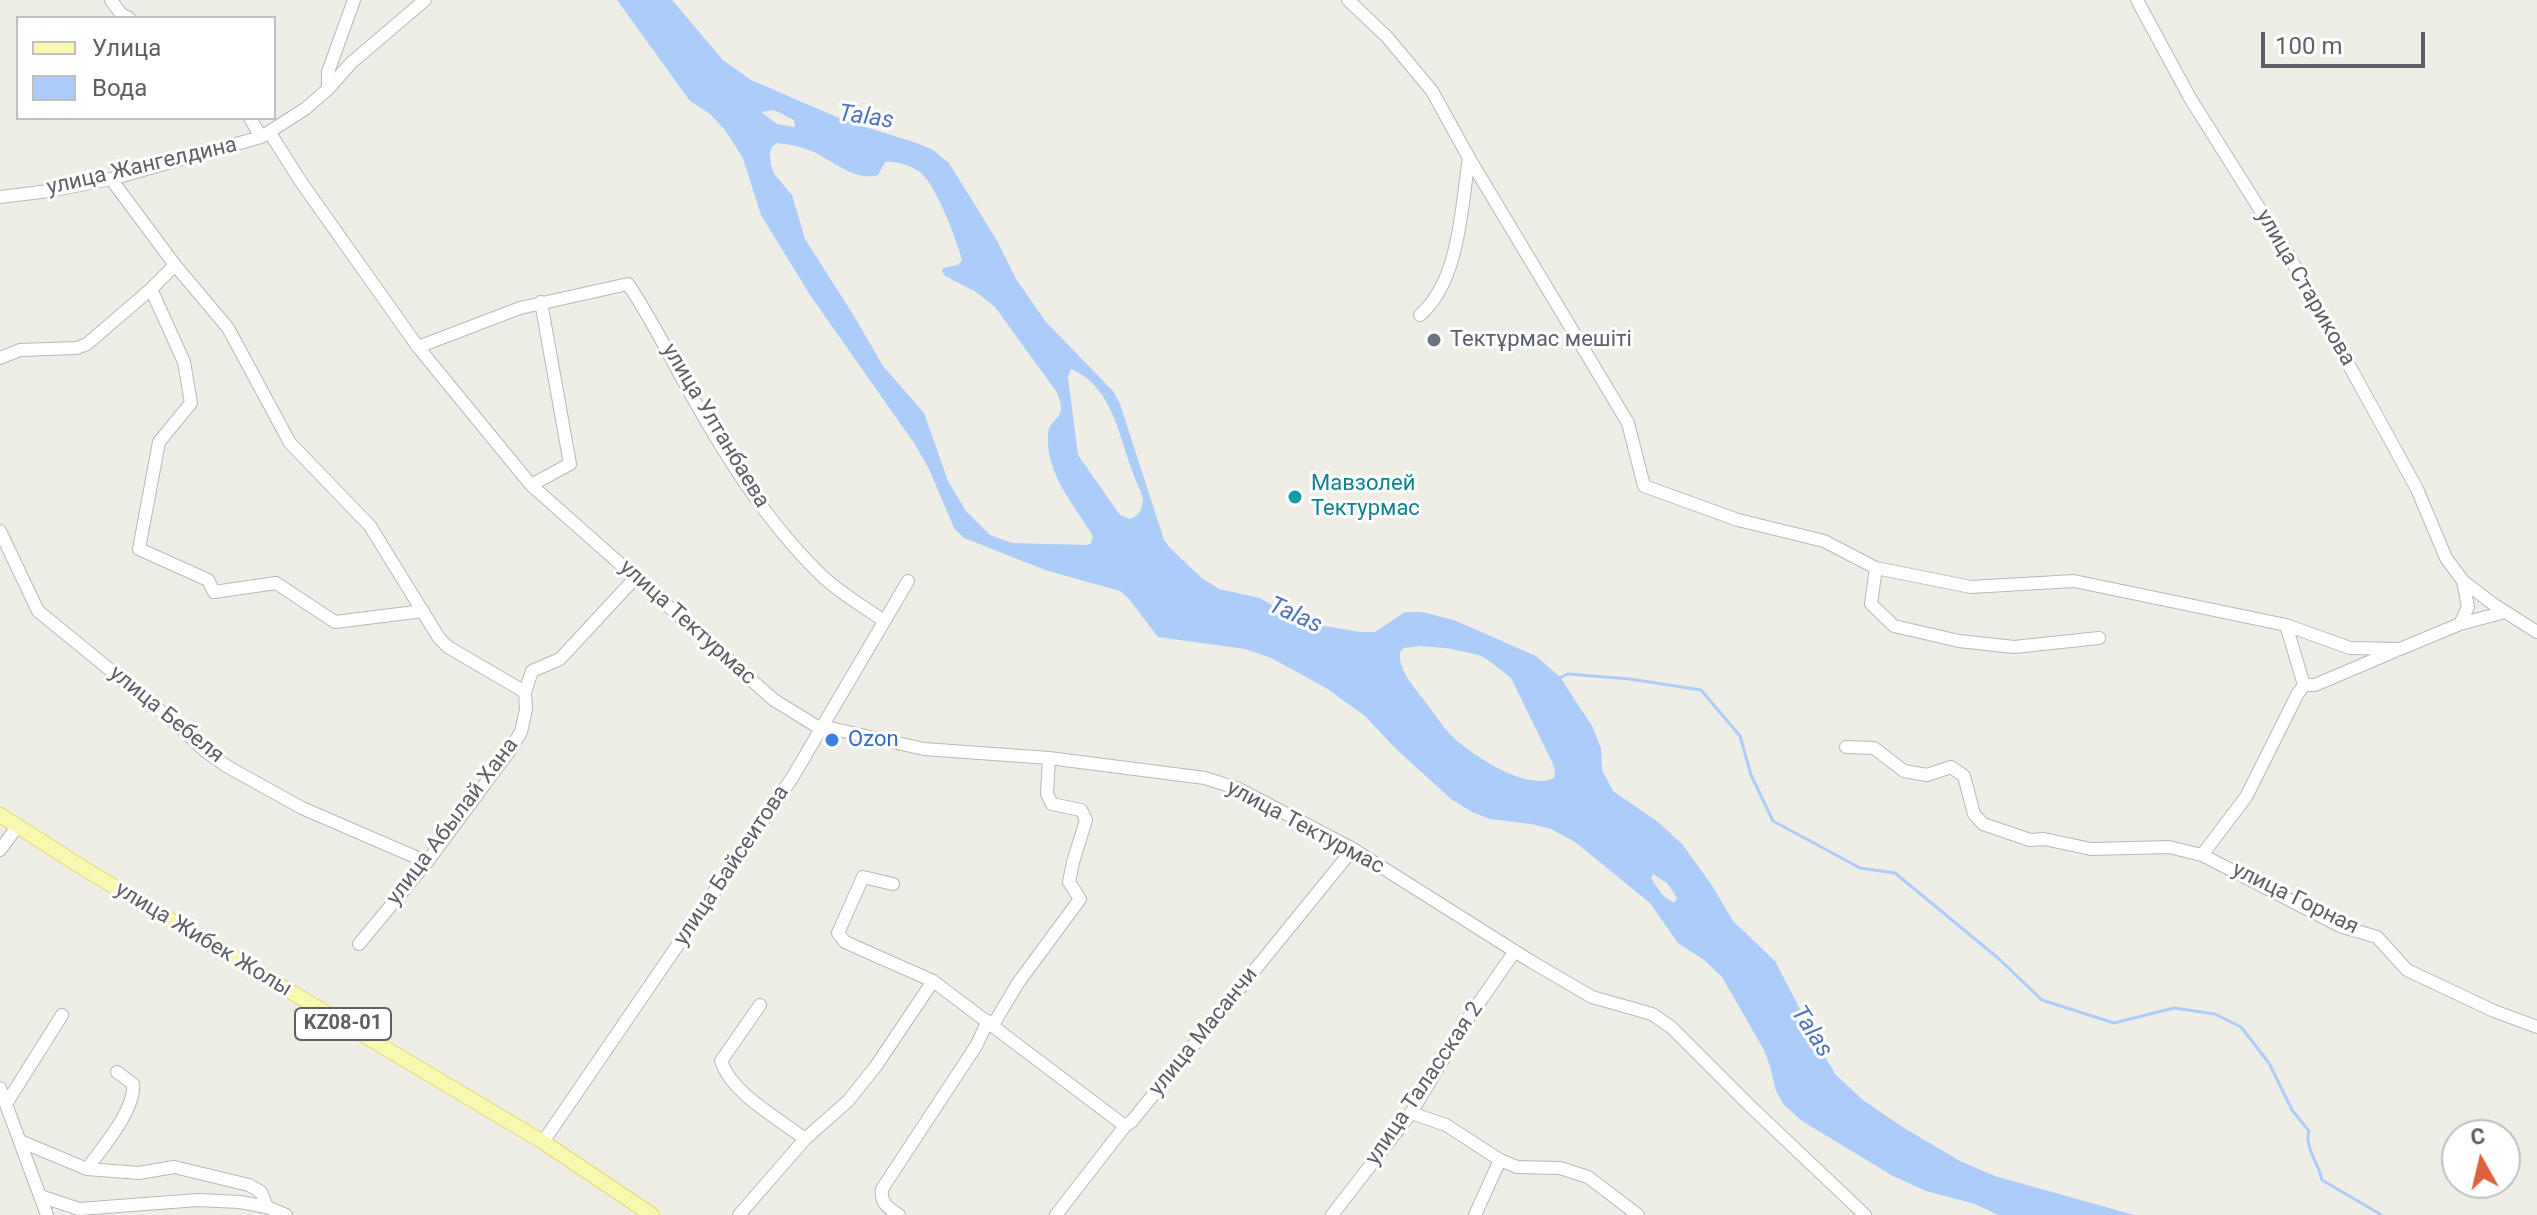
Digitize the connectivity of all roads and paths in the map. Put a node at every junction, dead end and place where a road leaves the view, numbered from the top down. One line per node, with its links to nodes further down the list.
1 (111, 0): 6 (street)
2 (354, 0): 7 (street)
3 (425, 0): 7 (street, улица Жангелдина)
4 (1348, 0): 10 (street)
5 (2137, 0): 24 (street, улица Старикова)
6 (125, 16)
7 (328, 89): 9 (street, улица Жангелдина)
8 (252, 120): 9 (street, улица Тектурмас)
9 (266, 135): 11 (street, улица Жангелдина); 17 (street, улица Тектурмас)
10 (1469, 158): 16 (street); 21 (street)
11 (111, 179): 12 (street, улица Жангелдина); 13 (street)
12 (0, 197)
13 (175, 265): 14 (street); 25 (street)
14 (151, 289): 18 (street); 25 (street)
15 (541, 302): 17 (street); 19 (street); 27 (street, улица Ултанбаева)
16 (1420, 315)
17 (418, 347): 19 (street, улица Тектурмас)
18 (0, 358)
19 (531, 485): 22 (street, улица Тектурмас)
20 (0, 531): 43 (street, улица Бебеля)
21 (1876, 568): 29 (street); 31 (street)
22 (636, 577): 34 (street); 35 (street, улица Тектурмас)
23 (908, 581): 27 (street, улица Байсеитова)
24 (2463, 581): 26 (street); 28 (street)
25 (423, 611): 34 (street)
26 (2505, 612): 28 (street); 30 (street)
27 (884, 621): 35 (street, улица Байсеитова)
28 (2460, 624): 32 (street)
29 (2286, 625): 32 (street); 33 (street)
30 (2537, 632)
31 (2099, 638)
32 (2400, 649): 33 (street)
33 (2304, 685): 42 (street)
34 (525, 692): 43 (street, улица Абылай Хана)
35 (821, 729): 37 (street, улица Тектурмас); 59 (street, улица Байсеитова)
36 (1846, 747): 42 (street, улица Горная)
37 (1049, 758): 40 (street, улица Тектурмас); 50 (street)
38 (0, 815): 39 (main road, улица Жибек Жолы / KZ08-01)
39 (17, 827): 41 (street); 59 (main road, улица Жибек Жолы / KZ08-01)
40 (1353, 849): 46 (street, улица Тектурмас); 56 (street, улица Масанчи)
41 (0, 850)
42 (2202, 855): 51 (street, улица Горная)
43 (427, 862): 45 (street, улица Абылай Хана)
44 (893, 884): 47 (street)
45 (359, 944)
46 (1515, 951): 55 (street, улица Таласская 2); 73 (street, улица Тектурмас)
47 (933, 981): 50 (street); 57 (street)
48 (760, 1005): 57 (street)
49 (62, 1015): 54 (street)
50 (990, 1023): 56 (street); 68 (street)
51 (2537, 1027)
52 (117, 1072): 61 (street)
53 (0, 1088): 54 (street)
54 (6, 1104): 58 (street)
55 (1411, 1113): 60 (street); 70 (street, улица Таласская 2)
56 (1125, 1126): 69 (street, улица Масанчи)
57 (805, 1139): 67 (street)
58 (20, 1141): 61 (street); 62 (street)
59 (543, 1142): 66 (main road, улица Жибек Жолы / KZ08-01)
60 (1500, 1160): 71 (street); 72 (street)
61 (87, 1169): 63 (street)
62 (40, 1196): 63 (street); 64 (street)
63 (267, 1207): 65 (street)
64 (47, 1215)
65 (286, 1215)
66 (652, 1215)
67 (739, 1215)
68 (899, 1215)
69 (1056, 1215)
70 (1332, 1215)
71 (1475, 1215)
72 (1638, 1215)
73 (1865, 1215)

